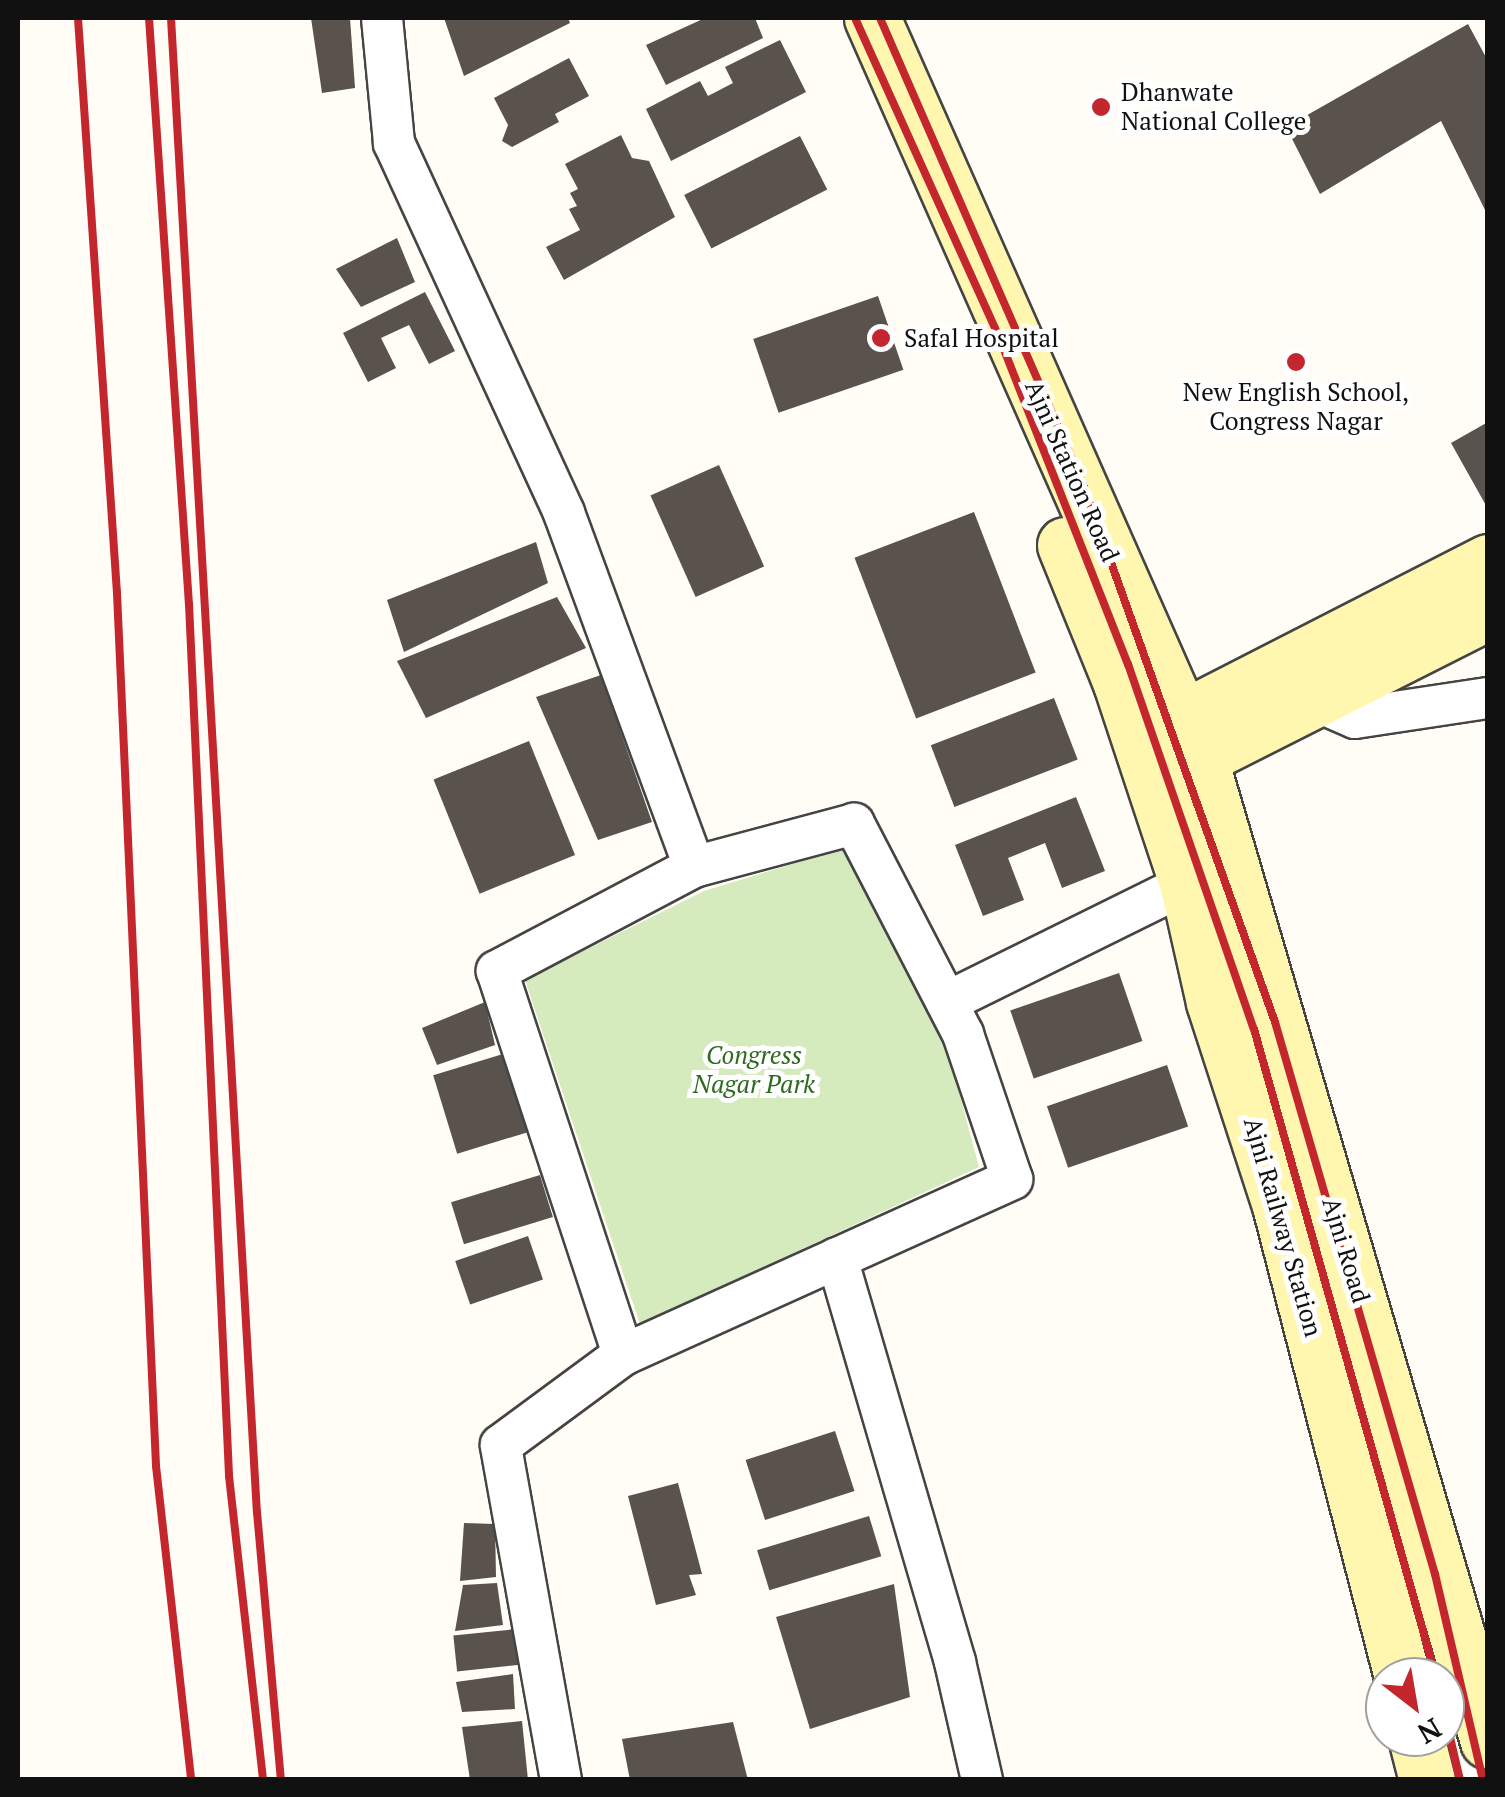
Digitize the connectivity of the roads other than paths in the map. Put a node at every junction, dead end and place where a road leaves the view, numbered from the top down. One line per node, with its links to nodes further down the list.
1 (382, 18): 11 (street)
2 (836, 18): 9 (main road)
3 (872, 18): 9 (main road, Ajni Station Road)
4 (1488, 562): 8 (main road)
5 (1488, 612): 7 (main road)
6 (1488, 698): 7 (street)
7 (1318, 702): 8 (main road)
8 (1261, 705): 9 (main road); 9 (main road); 10 (main road)
9 (1168, 734): 10 (main road, Ajni Road)
10 (1213, 857): 12 (street); 15 (main road, Ajni Road); 16 (main road, Ajni Railway Station)
11 (694, 867): 12 (street); 14 (street)
12 (947, 1002): 13 (street)
13 (837, 1258): 14 (street); 19 (street)
14 (623, 1355): 18 (street)
15 (1474, 1629): 17 (main road, Ajni Road)
16 (1397, 1657)
17 (1488, 1741)
18 (561, 1780)
19 (982, 1780)

